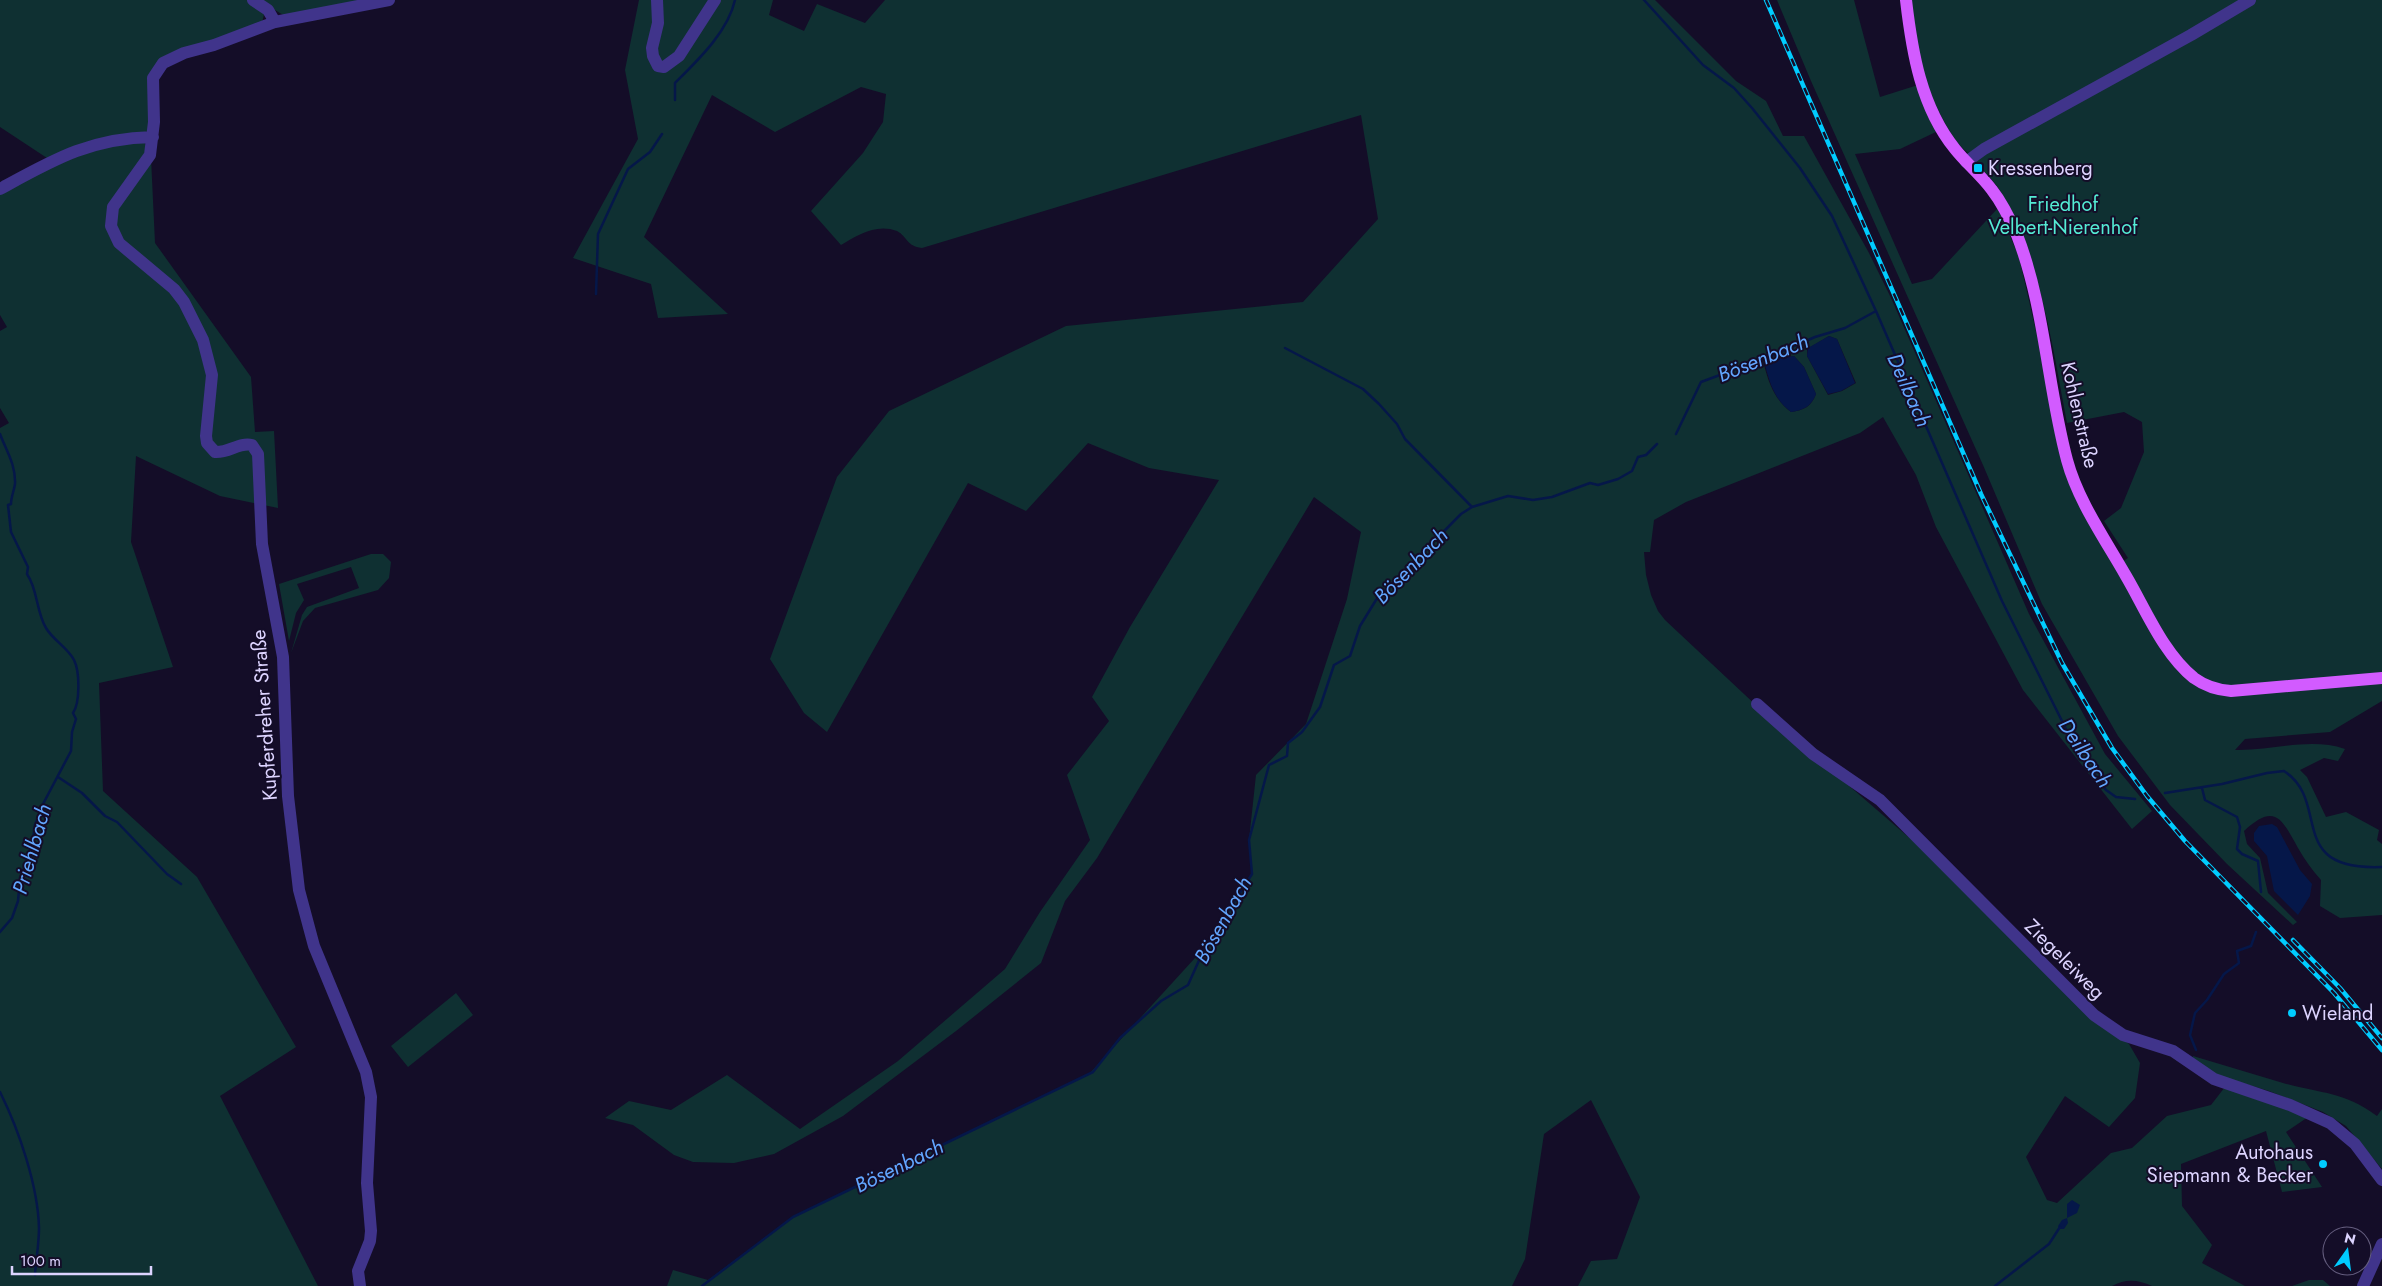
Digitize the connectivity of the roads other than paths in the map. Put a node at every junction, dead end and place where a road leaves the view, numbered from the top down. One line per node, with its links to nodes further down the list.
1 (253, 0): 7 (street)
2 (389, 0): 7 (street, Kupferdreher Straße)
3 (657, 0): 4 (street)
4 (716, 0)
5 (1906, 0): 9 (main road, Kohlenstraße)
6 (2250, 0): 9 (street)
7 (275, 22): 8 (street, Kupferdreher Straße)
8 (153, 137): 10 (street); 15 (street, Kupferdreher Straße)
9 (1966, 162): 11 (main road, Kohlenstraße)
10 (0, 189)
11 (2382, 678)
12 (1757, 704): 13 (street, Ziegeleiweg)
13 (2382, 1180)
14 (2382, 1244): 16 (street)
15 (360, 1286)
16 (2363, 1286)

